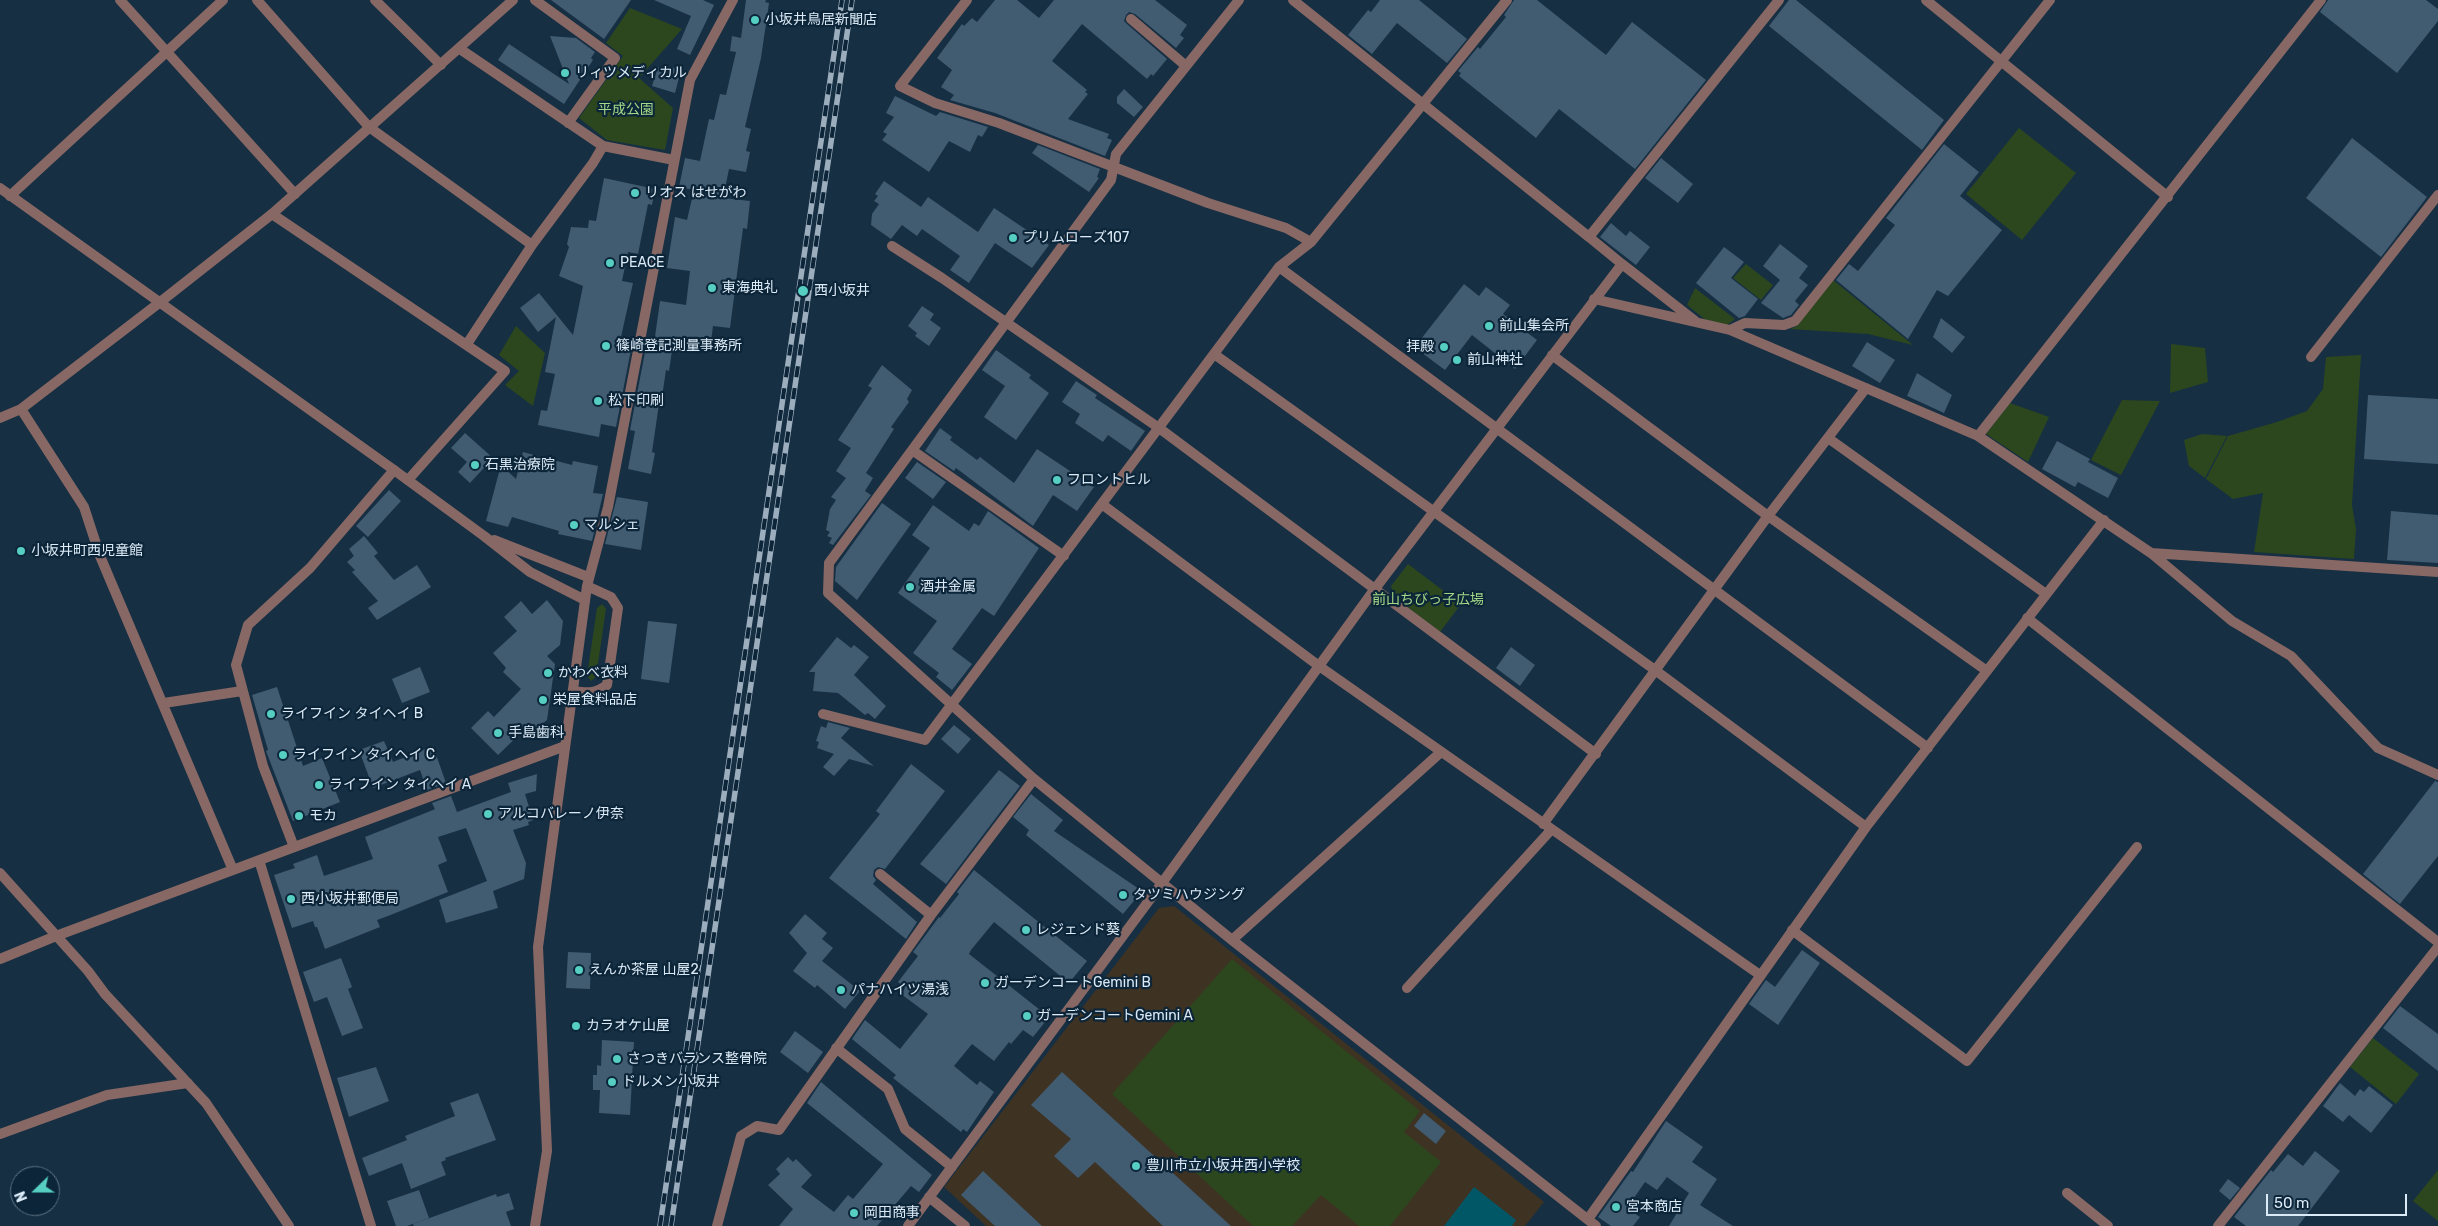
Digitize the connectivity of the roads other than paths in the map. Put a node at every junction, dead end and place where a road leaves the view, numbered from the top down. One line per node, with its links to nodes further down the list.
1 (120, 0): 18 (street)
2 (223, 0): 18 (street)
3 (257, 0): 24 (street)
4 (375, 0): 20 (street)
5 (513, 0): 17 (street)
6 (535, 0): 23 (street)
7 (733, 0): 26 (street)
8 (967, 0): 27 (street)
9 (1238, 0): 21 (street)
10 (1292, 0): 22 (street)
11 (1507, 0): 22 (street)
12 (1779, 0): 34 (street)
13 (1926, 0): 19 (street)
14 (2050, 0): 19 (street)
15 (2321, 0): 32 (street)
16 (1131, 19): 21 (street)
17 (460, 49): 20 (street); 23 (street)
18 (166, 52): 29 (street); 31 (street)
19 (2002, 61): 32 (street); 44 (street)
20 (441, 65): 24 (street)
21 (1186, 66): 27 (street)
22 (1424, 104): 34 (street); 35 (street)
23 (568, 123): 25 (street)
24 (369, 128): 29 (street); 36 (street)
25 (603, 146): 26 (street); 36 (street)
26 (674, 160): 67 (street)
27 (1114, 167): 35 (street); 42 (street)
28 (0, 188): 31 (street)
29 (295, 194): 33 (street)
30 (2438, 195): 48 (street)
31 (10, 196): 41 (street)
32 (2168, 197): 54 (street)
33 (272, 214): 41 (street); 45 (street)
34 (1589, 236): 38 (street)
35 (1311, 242): 39 (street)
36 (532, 244): 45 (street)
37 (892, 246): 42 (street)
38 (1622, 264): 40 (street); 43 (street)
39 (1279, 267): 46 (street); 53 (street)
40 (1594, 299): 43 (street); 47 (street)
41 (159, 304): 50 (street); 57 (street)
42 (1006, 323): 52 (street); 56 (street)
43 (1698, 323): 44 (street)
44 (1730, 330): 49 (street)
45 (467, 344): 58 (street)
46 (1214, 354): 52 (street); 60 (street)
47 (1552, 355): 53 (street); 61 (street)
48 (2311, 357)
49 (1866, 388): 54 (street); 55 (street)
50 (21, 408): 51 (street); 78 (street)
51 (0, 418)
52 (1159, 428): 59 (street); 68 (street)
53 (1495, 428): 60 (street); 69 (street)
54 (1978, 436): 62 (street)
55 (1828, 438): 61 (street); 70 (street)
56 (912, 450): 65 (street); 79 (street)
57 (394, 470): 58 (street); 76 (street)
58 (408, 480): 63 (street)
59 (1103, 505): 65 (street); 73 (street)
60 (1434, 510): 68 (street); 74 (street)
61 (1768, 516): 69 (street); 75 (street)
62 (2104, 520): 64 (street); 70 (street)
63 (484, 536): 67 (street); 71 (street)
64 (2151, 553): 66 (street); 85 (street)
65 (1064, 556): 79 (street)
66 (2438, 572)
67 (588, 581): 71 (street); 77 (street)
68 (1374, 590): 73 (street); 84 (street)
69 (1714, 590): 74 (street); 82 (street)
70 (2046, 594): 72 (street)
71 (586, 600): 77 (street)
72 (2027, 618): 75 (street); 100 (street)
73 (1319, 666): 83 (street); 95 (street)
74 (1655, 670): 84 (street); 88 (street)
75 (1987, 671): 82 (street)
76 (242, 691): 78 (street); 89 (street)
77 (573, 692): 81 (street)
78 (164, 703): 92 (street)
79 (952, 705): 80 (street); 86 (street)
80 (823, 714)
81 (565, 746): 89 (street); 114 (street)
82 (1928, 748): 88 (street)
83 (1440, 752): 87 (street); 99 (street)
84 (1596, 754): 87 (street)
85 (2438, 775)
86 (1034, 778): 95 (street); 96 (street)
87 (1547, 827): 103 (street); 104 (street)
88 (1866, 827): 97 (street)
89 (294, 847): 91 (street)
90 (2137, 847): 97 (street)
91 (259, 860): 92 (street); 113 (street)
92 (233, 870): 98 (street)
93 (0, 873): 98 (street)
94 (880, 874): 96 (street)
95 (1162, 883): 99 (street); 108 (street)
96 (931, 915): 105 (street)
97 (1792, 930): 103 (street)
98 (56, 936): 102 (street); 106 (street)
99 (1232, 940): 111 (street)
100 (2438, 942)
101 (2438, 947): 119 (street)
102 (0, 959)
103 (1760, 975): 111 (street)
104 (1407, 988)
105 (836, 1048): 108 (street); 115 (street)
106 (188, 1083): 107 (street); 112 (street)
107 (0, 1134)
108 (952, 1166): 110 (street)
109 (2067, 1193): 118 (street)
110 (930, 1197): 116 (street); 117 (street)
111 (1592, 1223)
112 (289, 1226)
113 (371, 1226)
114 (535, 1226)
115 (717, 1226)
116 (908, 1226)
117 (966, 1226)
118 (2108, 1226)
119 (2218, 1226)

